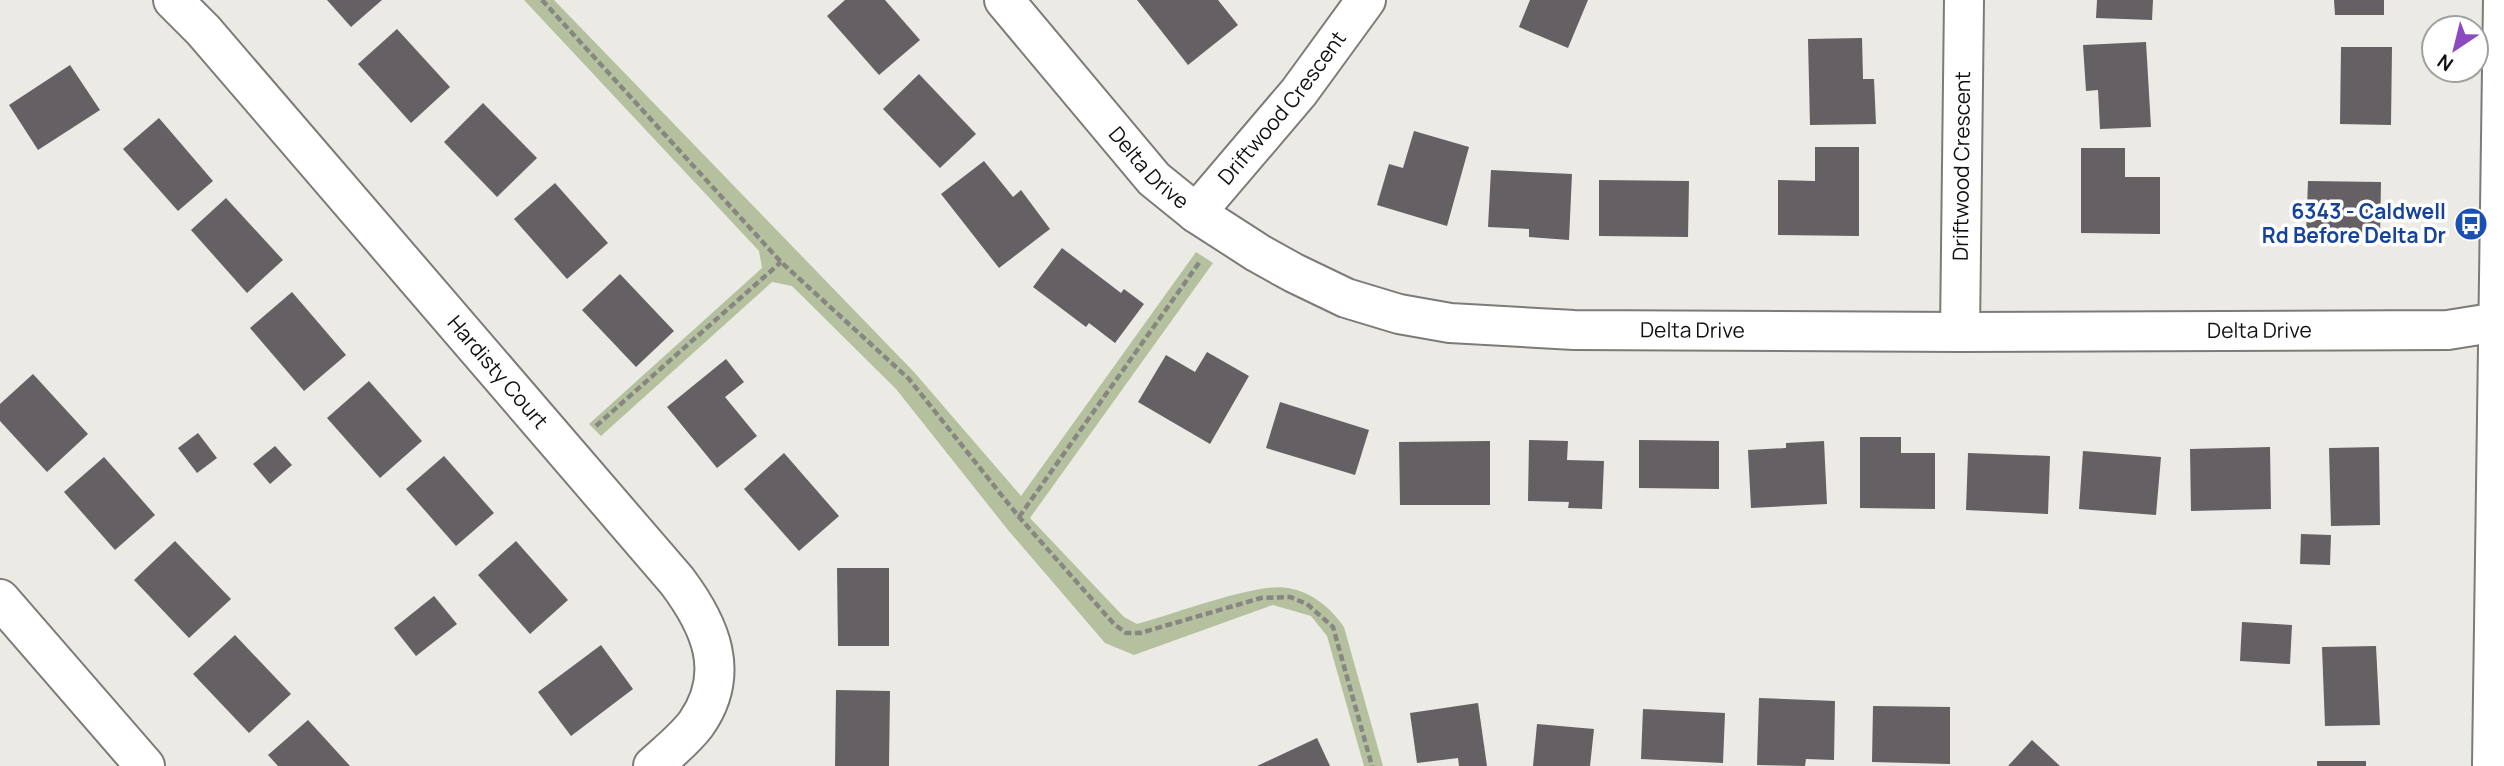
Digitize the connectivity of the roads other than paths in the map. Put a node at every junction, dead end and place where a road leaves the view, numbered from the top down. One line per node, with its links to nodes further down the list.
1 (173, 0): 11 (street, Hardisty Court)
2 (1003, 0): 6 (street, Delta Drive)
3 (1366, 0): 6 (street, Driftwood Crescent)
4 (1964, 0): 8 (street, Driftwood Crescent)
5 (2503, 0): 7 (street)
6 (1209, 221): 8 (street, Delta Drive)
7 (2500, 321): 8 (street, Delta Drive); 12 (street)
8 (1960, 332)
9 (0, 599): 10 (street)
10 (145, 766)
11 (653, 766)
12 (2491, 766)

